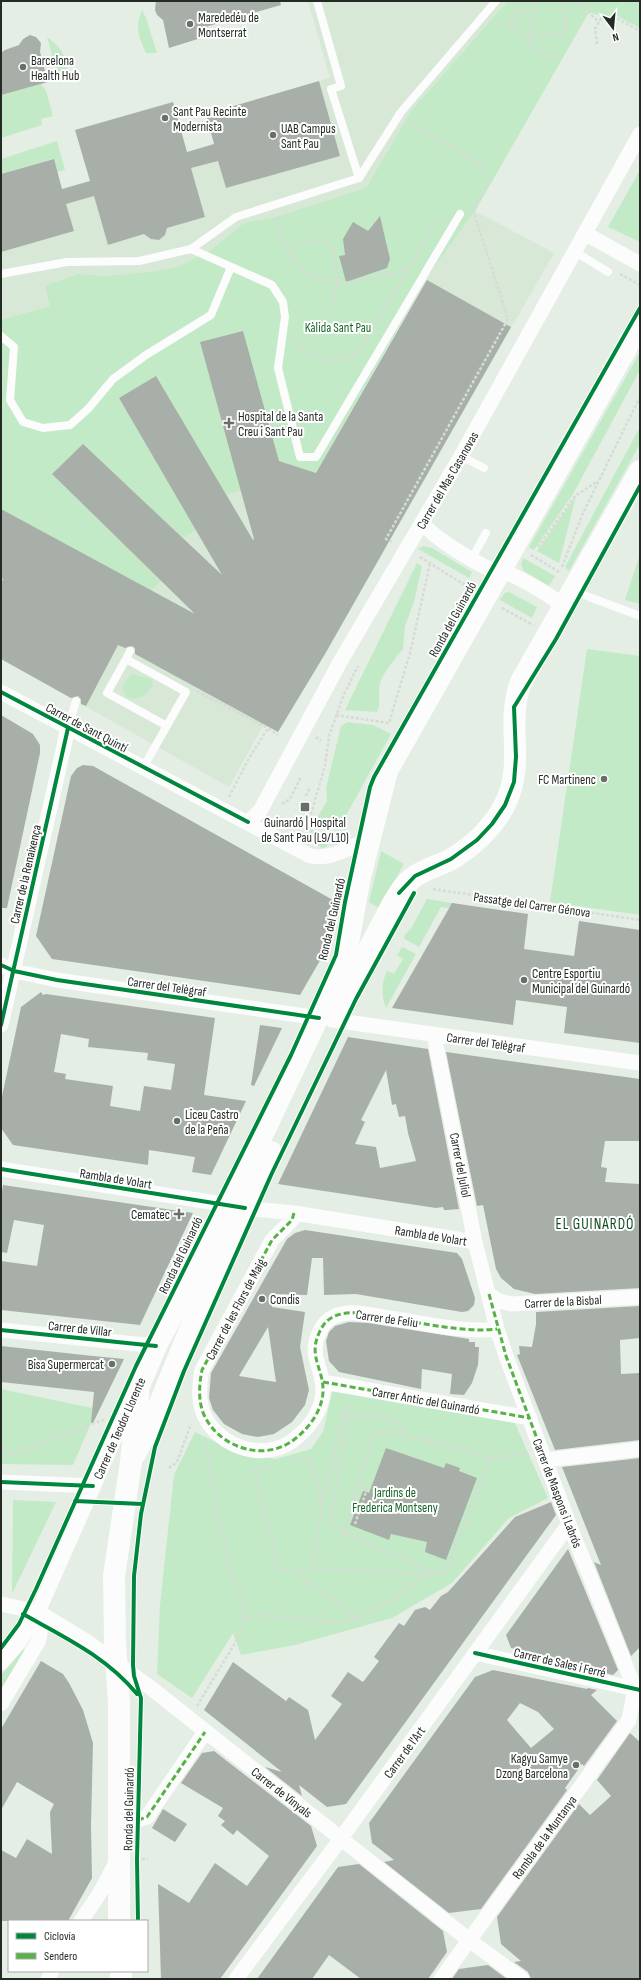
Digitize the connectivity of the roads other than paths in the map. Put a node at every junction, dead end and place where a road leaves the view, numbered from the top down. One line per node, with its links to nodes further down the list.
1 (317, 1): 4 (lane)
2 (496, 1): 4 (lane)
3 (640, 134): 6 (street, Carrer del Mas Casanovas)
4 (359, 178): 7 (lane)
5 (460, 214): 10 (lane)
6 (586, 231): 8 (street, Carrer del Mas Casanovas); 9 (street)
7 (191, 249): 10 (lane); 12 (lane)
8 (574, 251): 11 (lane); 15 (street, Carrer del Mas Casanovas)
9 (640, 264)
10 (231, 267): 14 (lane)
11 (608, 272)
12 (1, 274)
13 (640, 324): 21 (main road, Ronda del Guinardó)
14 (1, 336)
15 (461, 456): 16 (lane); 18 (street, Carrer del Mas Casanovas)
16 (484, 468)
17 (640, 471): 22 (main road, Ronda del Guinardó)
18 (423, 522): 20 (street); 29 (street, Carrer del Mas Casanovas)
19 (486, 533): 20 (lane)
20 (472, 558): 21 (street)
21 (501, 570): 22 (street); 30 (main road, Ronda del Guinardó)
22 (565, 587): 23 (lane); 32 (main road, Ronda del Guinardó)
23 (640, 616)
24 (1, 692): 27 (street, Carrer de Sant Quintí)
25 (76, 701): 27 (lane)
26 (167, 726): 26 (lane); 28 (lane)
27 (68, 728): 28 (street, Carrer de Sant Quintí); 31 (street, Carrer de la Renaixença)
28 (143, 768): 29 (street, Carrer de Sant Quintí)
29 (248, 822): 30 (street, Carrer de Sant Quintí)
30 (369, 839): 32 (main road, Ronda del Guinardó)
31 (7, 968): 32 (street, Carrer del Telègraf); 33 (street, Carrer de la Renaixença)
32 (325, 1019): 34 (street, Carrer del Telègraf); 37 (main road, Ronda del Guinardó)
33 (1, 1025)
34 (434, 1035): 35 (street, Carrer del Telègraf); 39 (street, Carrer del Juliol)
35 (640, 1063)
36 (1, 1169): 37 (street, Rambla de Volart)
37 (237, 1206): 38 (street, Rambla de Volart); 44 (main road, Ronda del Guinardó); 51 (main road, Ronda del Guinardó)
38 (294, 1213): 39 (street, Rambla de Volart); 47 (street, Carrer de les Flors de Maig)
39 (475, 1242): 40 (street, Carrer del Juliol)
40 (489, 1294): 41 (street, Carrer de la Bisbal); 42 (street, Carrer de Maspons i Labrós)
41 (640, 1297)
42 (497, 1329): 45 (street, Carrer de Feliu); 48 (street, Carrer de Maspons i Labrós)
43 (1, 1330): 44 (street, Carrer de Villar)
44 (156, 1346): 46 (main road, Carrer de Teodor Llorente)
45 (323, 1382): 47 (street, Carrer de Feliu); 48 (street, Carrer Antic del Guinardó)
46 (139, 1386): 51 (main road, Ronda del Guinardó); 53 (street, Carrer de Teodor Llorente)
47 (198, 1418)
48 (530, 1418): 50 (street, Carrer de Maspons i Labrós)
49 (640, 1450): 50 (street)
50 (540, 1456): 54 (street, Carrer de Maspons i Labrós)
51 (130, 1462): 59 (main road, Ronda del Guinardó)
52 (1, 1482): 53 (street)
53 (93, 1486): 56 (street, Carrer de Teodor Llorente)
54 (569, 1524): 57 (street, Carrer de l'Art); 60 (street, Carrer de Maspons i Labrós)
55 (1, 1604): 56 (street, Carrer de Vinyals)
56 (38, 1612): 58 (street, Carrer de Teodor Llorente); 59 (street, Carrer de Vinyals); 61 (street)
57 (475, 1653): 60 (street, Carrer de Sales i Ferré); 64 (street, Carrer de l'Art)
58 (1, 1663)
59 (117, 1664): 62 (street, Carrer de Vinyals); 65 (main road, Ronda del Guinardó)
60 (638, 1690): 68 (street, Rambla de la Muntanya)
61 (1, 1704)
62 (205, 1732): 63 (street); 64 (street, Carrer de Vinyals)
63 (138, 1820)
64 (341, 1838): 68 (street, Carrer de Vinyals); 69 (street, Carrer de l'Art)
65 (132, 1859): 66 (street); 67 (main road, Ronda del Guinardó)
66 (82, 1920)
67 (119, 1920)
68 (469, 1940): 70 (street, Rambla de la Muntanya); 71 (street, Carrer de Vinyals)
69 (236, 1979)
70 (441, 1979)
71 (522, 1979)

